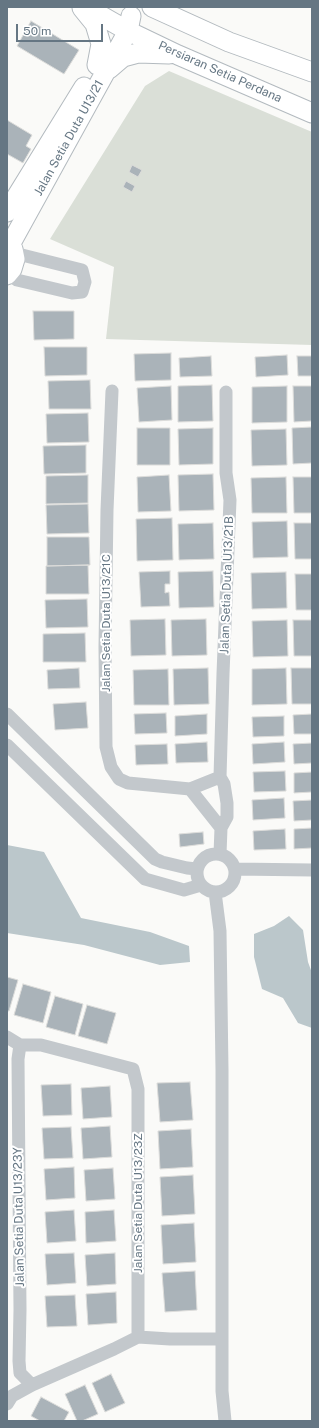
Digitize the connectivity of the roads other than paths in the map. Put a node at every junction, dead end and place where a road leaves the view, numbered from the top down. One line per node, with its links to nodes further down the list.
1 (81, 7): 7 (main road)
2 (86, 7): 4 (main road, Persiaran Setia Perdana)
3 (152, 7): 5 (main road)
4 (126, 21): 5 (main road); 6 (main road, Persiaran Setia Perdana); 7 (main road, Jalan Setia Duta U13/21)
5 (263, 54): 8 (main road)
6 (178, 55): 7 (main road); 9 (main road, Persiaran Setia Perdana)
7 (102, 68): 10 (main road, Jalan Setia Duta U13/21); 11 (main road, Jalan Setia Duta U13/21)
8 (312, 72)
9 (312, 112)
10 (7, 212)
11 (11, 247): 12 (main road, Jalan Setia Duta U13/21); 12 (street)
12 (8, 274)
13 (112, 392): 18 (street, Jalan Setia Duta U13/21C)
14 (226, 392): 17 (street, Jalan Setia Duta U13/21B)
15 (7, 714): 21 (street)
16 (7, 745): 24 (street)
17 (220, 777): 18 (street); 19 (street, Jalan Setia Duta U13/21B)
18 (190, 789): 19 (street)
19 (221, 828): 20 (street, Jalan Setia Duta U13/21B)
20 (220, 854): 21 (street); 22 (street)
21 (197, 869): 24 (street)
22 (235, 870): 23 (street); 25 (street)
23 (312, 870)
24 (201, 885): 25 (street)
25 (215, 892): 29 (street)
26 (7, 1037): 27 (street)
27 (20, 1045): 28 (street, Jalan Setia Duta U13/23Z); 30 (street, Jalan Setia Duta U13/23Y)
28 (138, 1337): 29 (street); 30 (street)
29 (222, 1338): 32 (street)
30 (32, 1385): 31 (street)
31 (7, 1404)
32 (225, 1421)

